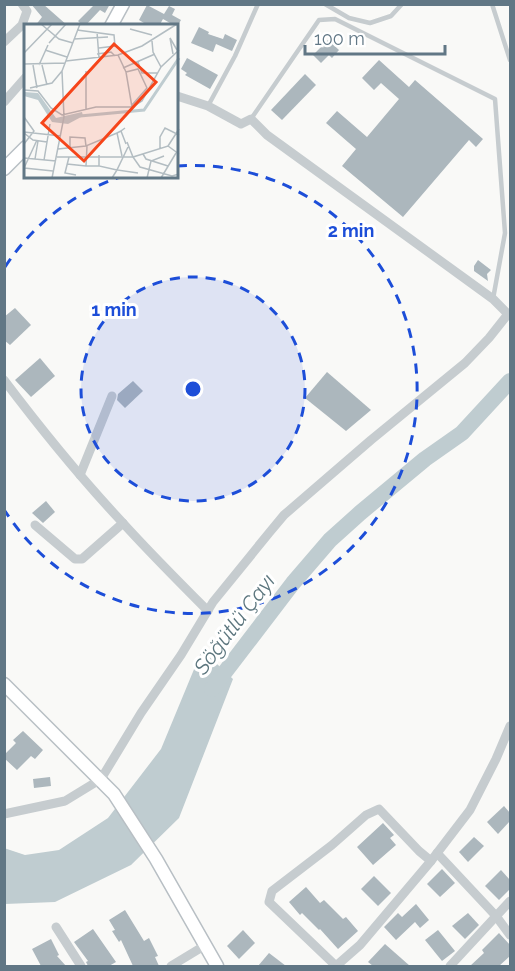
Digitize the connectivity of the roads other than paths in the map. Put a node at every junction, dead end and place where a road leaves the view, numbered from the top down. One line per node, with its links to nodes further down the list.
1 (22, 4): 7 (street)
2 (123, 4): 8 (main road)
3 (258, 4): 15 (lane)
4 (325, 4): 5 (lane)
5 (402, 4)
6 (492, 4): 11 (lane)
7 (25, 24)
8 (112, 24)
9 (24, 27): 10 (street)
10 (4, 42)
11 (510, 60)
12 (24, 78): 14 (street)
13 (178, 96): 15 (street)
14 (4, 102)
15 (208, 106): 16 (street)
16 (251, 119): 19 (street); 19 (lane)
17 (24, 149): 18 (main road)
18 (4, 169)
19 (493, 300): 20 (street)
20 (509, 312): 26 (street)
21 (4, 380): 23 (street)
22 (112, 396): 23 (street)
23 (80, 475): 24 (street)
24 (123, 523): 25 (street); 26 (street)
25 (35, 525)
26 (208, 611): 29 (street)
27 (4, 684): 29 (main road)
28 (510, 726): 31 (street)
29 (101, 779): 30 (street); 36 (main road)
30 (4, 814)
31 (434, 857): 33 (street); 40 (street); 40 (street)
32 (510, 901): 33 (street)
33 (496, 916): 35 (street); 41 (street)
34 (56, 927): 37 (street)
35 (510, 936)
36 (204, 946): 38 (street); 39 (main road)
37 (81, 966)
38 (171, 966)
39 (217, 966)
40 (336, 966)
41 (450, 966)

